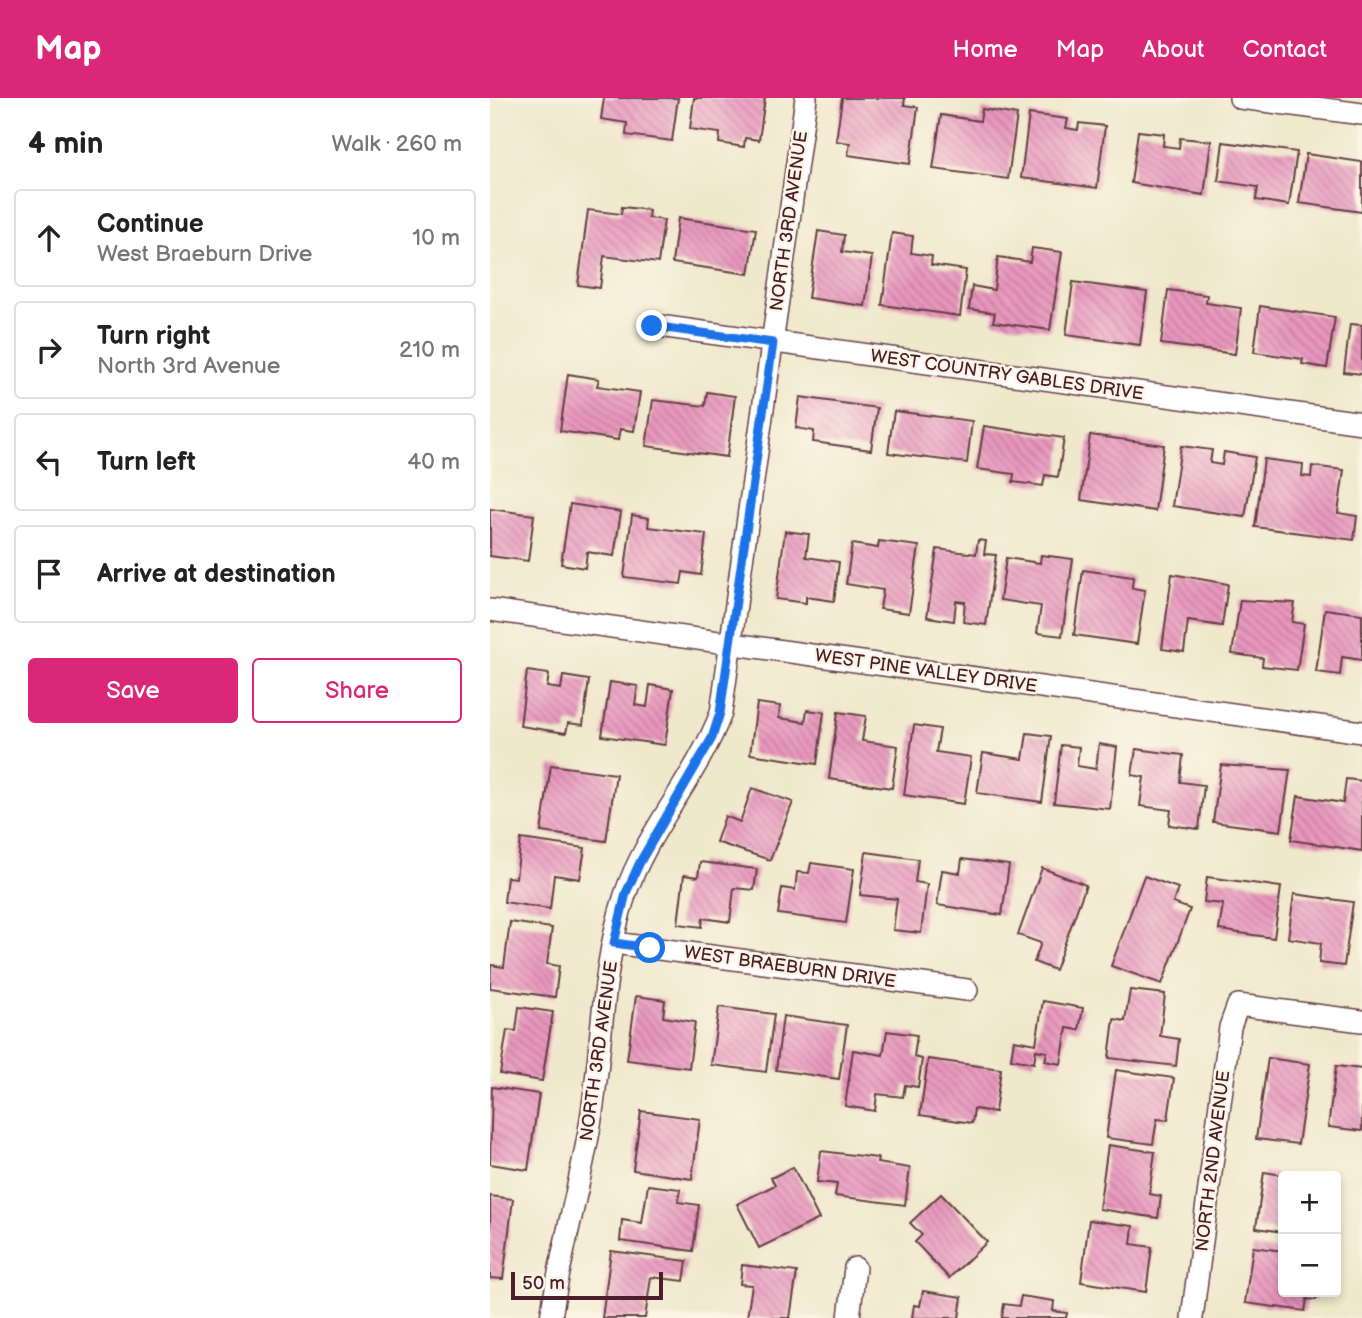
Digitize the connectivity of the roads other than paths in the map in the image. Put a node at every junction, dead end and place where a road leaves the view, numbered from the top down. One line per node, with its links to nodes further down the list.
1 (806, 98): 5 (street, NORTH 3RD AVENUE)
2 (1240, 98): 3 (street)
3 (1362, 114)
4 (652, 326): 5 (street, WEST COUNTRY GABLES DRIVE)
5 (773, 343): 6 (street, WEST COUNTRY GABLES DRIVE); 8 (street, NORTH 3RD AVENUE)
6 (1362, 423)
7 (490, 610): 8 (street, WEST PINE VALLEY DRIVE)
8 (731, 643): 9 (street, WEST PINE VALLEY DRIVE); 10 (street, NORTH 3RD AVENUE)
9 (1362, 732)
10 (614, 943): 11 (street, WEST BRAEBURN DRIVE); 14 (street, NORTH 3RD AVENUE)
11 (967, 990)
12 (1362, 1021): 16 (street, NORTH 2ND AVENUE)
13 (855, 1268): 15 (street)
14 (551, 1318)
15 (849, 1318)
16 (1192, 1318)

